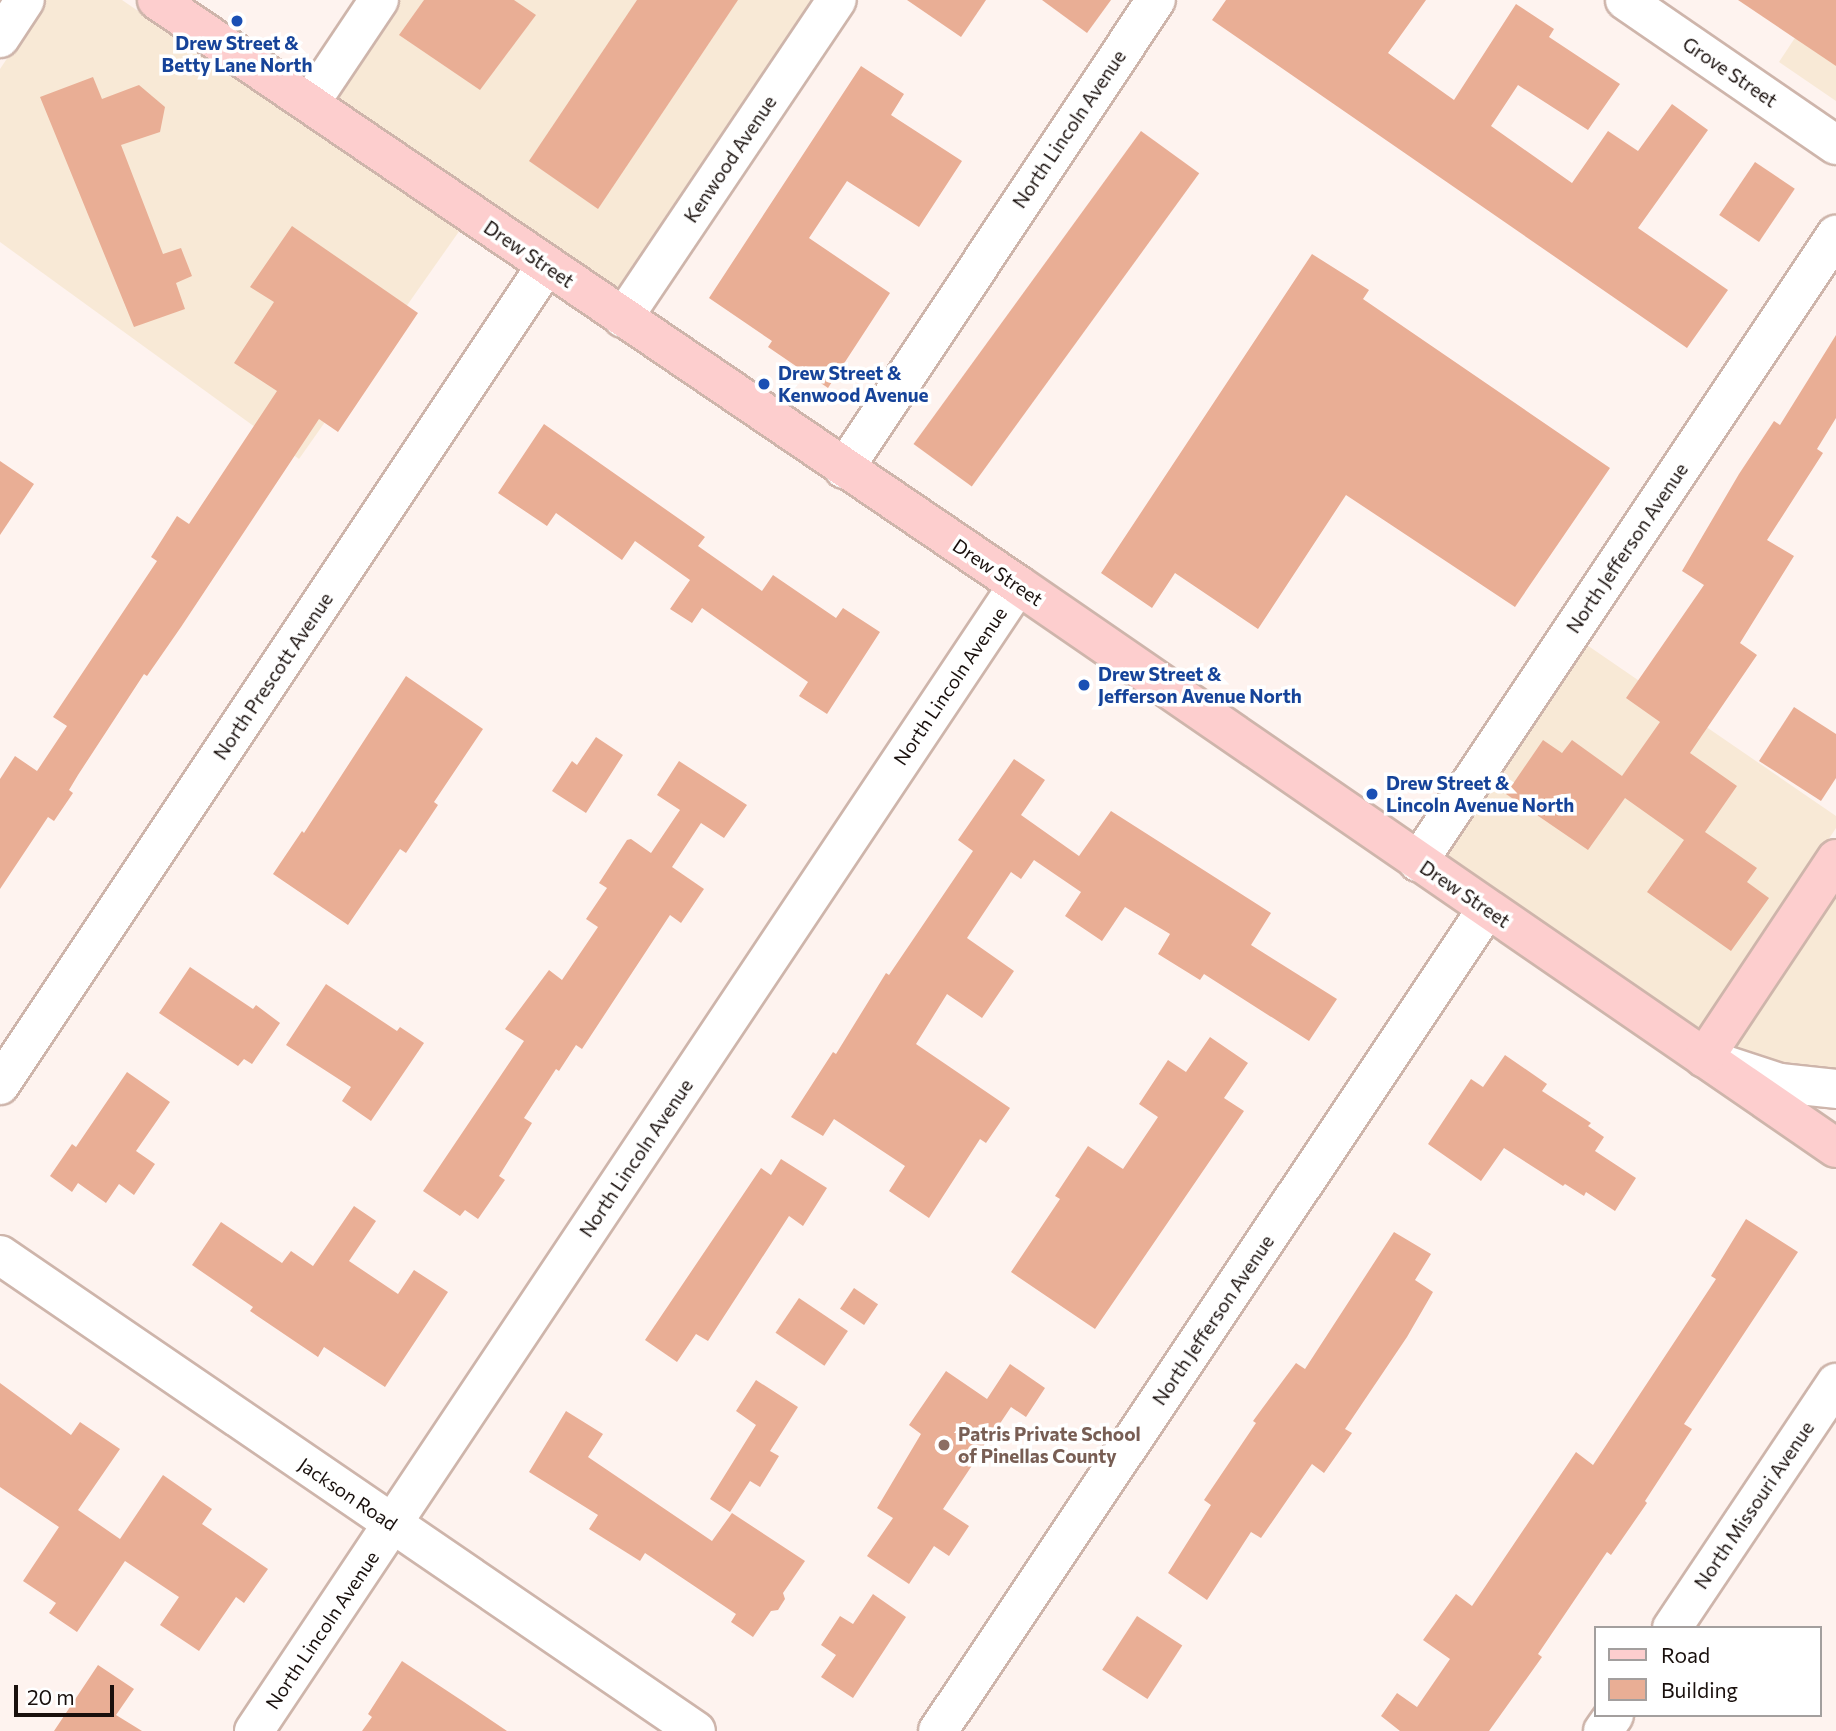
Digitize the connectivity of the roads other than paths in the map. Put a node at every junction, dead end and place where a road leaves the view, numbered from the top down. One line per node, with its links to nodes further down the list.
1 (25, 0): 7 (street)
2 (157, 0): 8 (main road, Drew Street)
3 (379, 0): 8 (street)
4 (837, 0): 12 (street, Kenwood Avenue)
5 (1156, 0): 13 (street, North Lincoln Avenue)
6 (1625, 0): 9 (street, Grove Street)
7 (0, 38)
8 (310, 103): 11 (main road, Drew Street)
9 (1836, 145)
10 (1836, 235): 16 (street, North Jefferson Avenue)
11 (546, 266): 12 (main road, Drew Street); 19 (street, North Prescott Avenue)
12 (623, 318): 13 (main road, Drew Street)
13 (844, 469): 14 (main road, Drew Street)
14 (1018, 585): 16 (main road, Drew Street); 24 (street, North Lincoln Avenue)
15 (1836, 859): 18 (main road)
16 (1418, 862): 17 (main road, Drew Street)
17 (1487, 909): 18 (main road, Drew Street); 28 (street, North Jefferson Avenue)
18 (1704, 1058): 20 (street); 21 (main road, Drew Street)
19 (0, 1085)
20 (1836, 1089)
21 (1836, 1148)
22 (0, 1255): 24 (street, Jackson Road)
23 (1836, 1383): 25 (street, North Missouri Avenue)
24 (392, 1524): 26 (street, North Lincoln Avenue); 27 (street, Jackson Road)
25 (1673, 1626)
26 (254, 1731)
27 (696, 1731)
28 (939, 1731)

